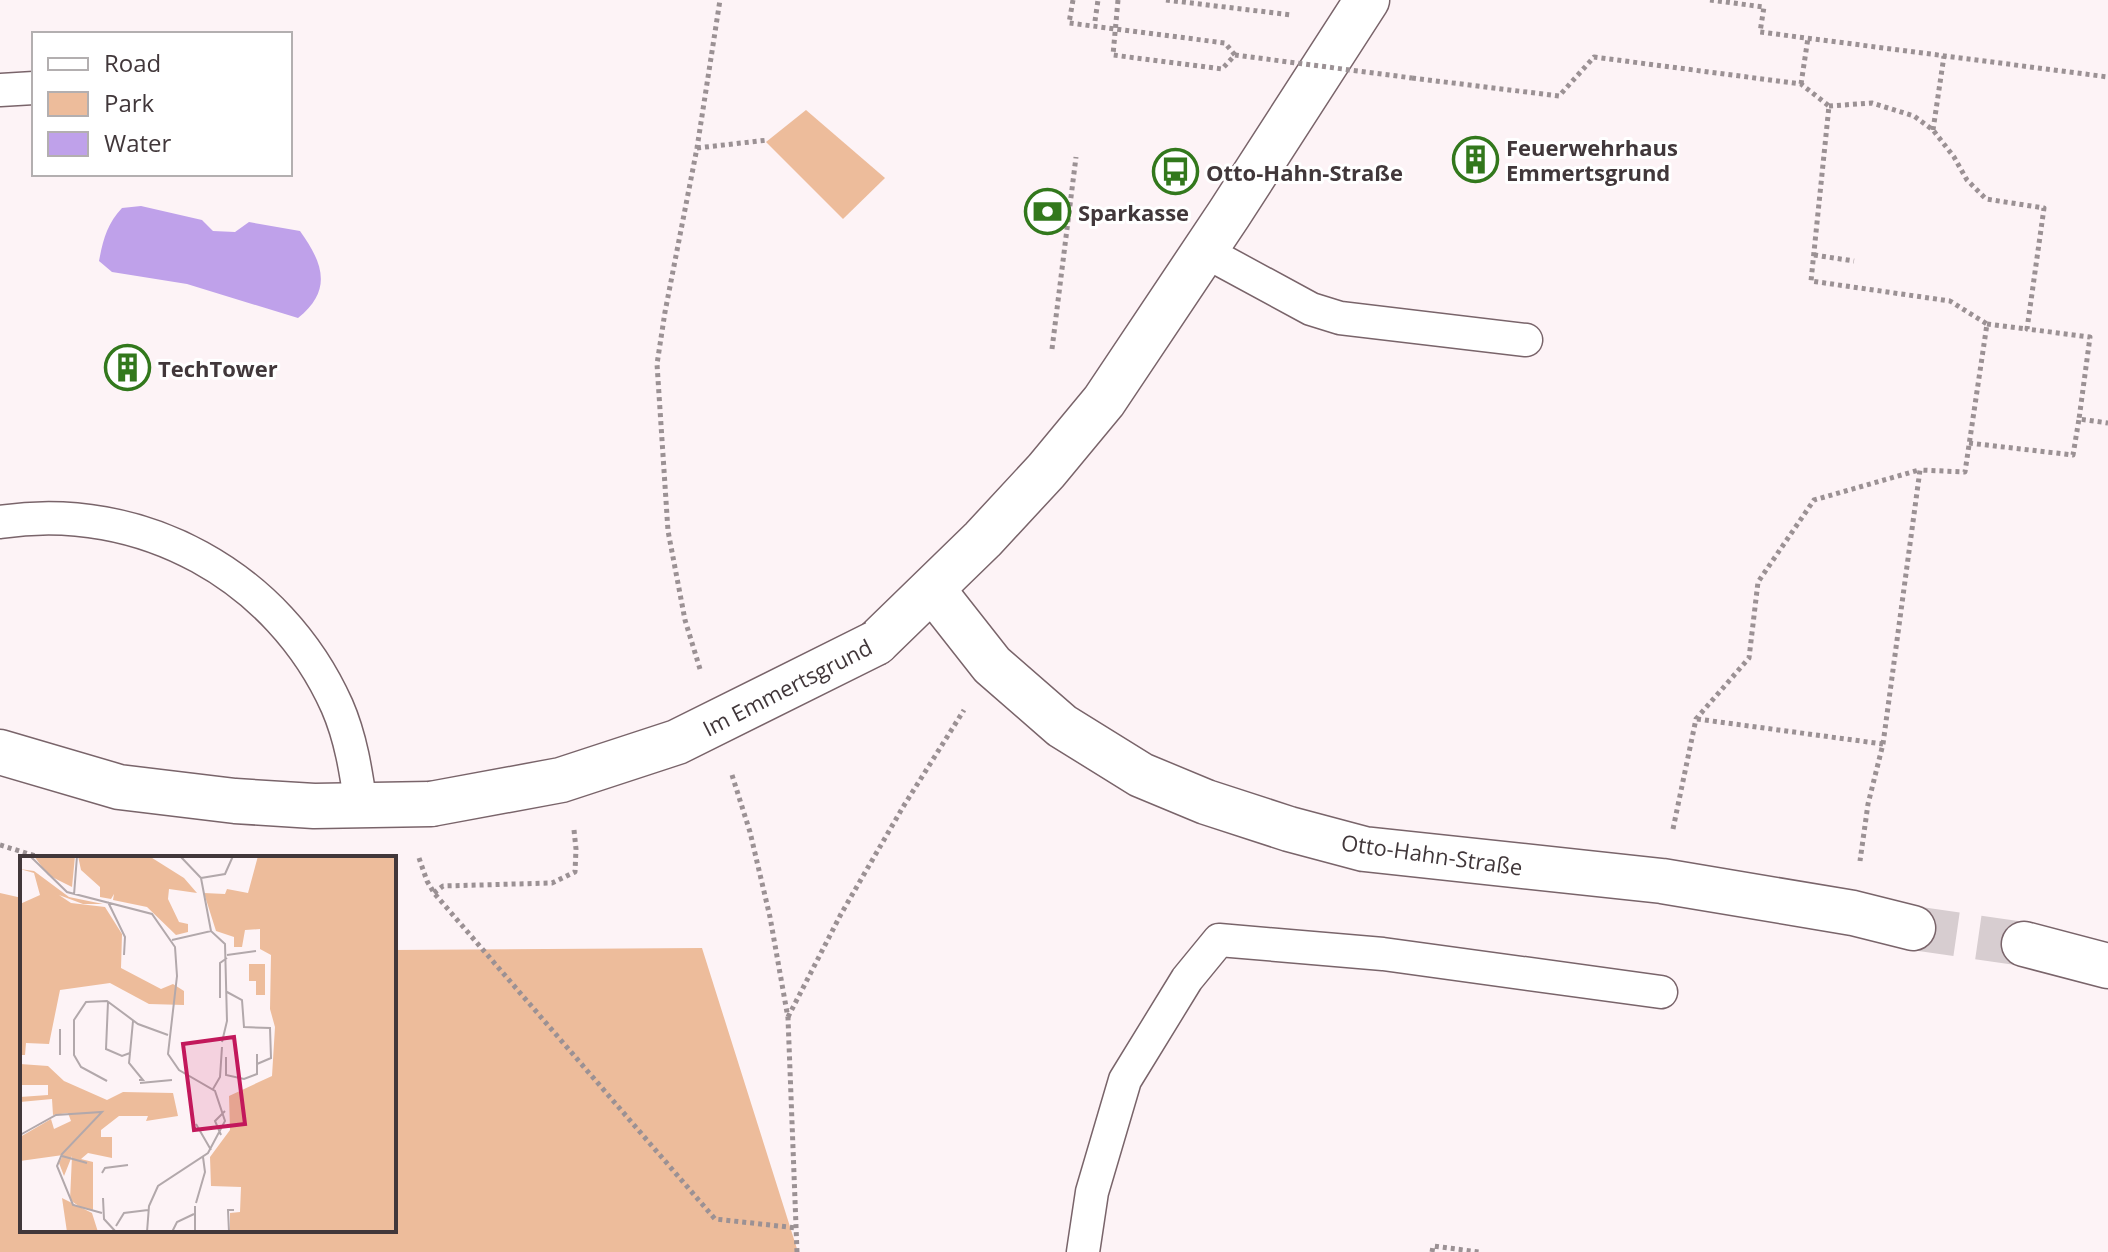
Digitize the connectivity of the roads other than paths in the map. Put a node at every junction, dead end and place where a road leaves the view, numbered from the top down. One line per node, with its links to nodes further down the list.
1 (1360, 11): 4 (street, Im Emmertsgrund)
2 (32, 88): 3 (lane)
3 (0, 90)
4 (1204, 251): 5 (lane); 7 (street, Im Emmertsgrund)
5 (1526, 340)
6 (0, 522): 9 (lane)
7 (933, 590): 9 (street, Im Emmertsgrund, bridge); 10 (street, Otto-Hahn-Straße)
8 (0, 752): 9 (street, Im Emmertsgrund)
9 (361, 806)
10 (1913, 928)
11 (2024, 944): 12 (street)
12 (2108, 966)
13 (1661, 992): 14 (lane)
14 (1083, 1252)

